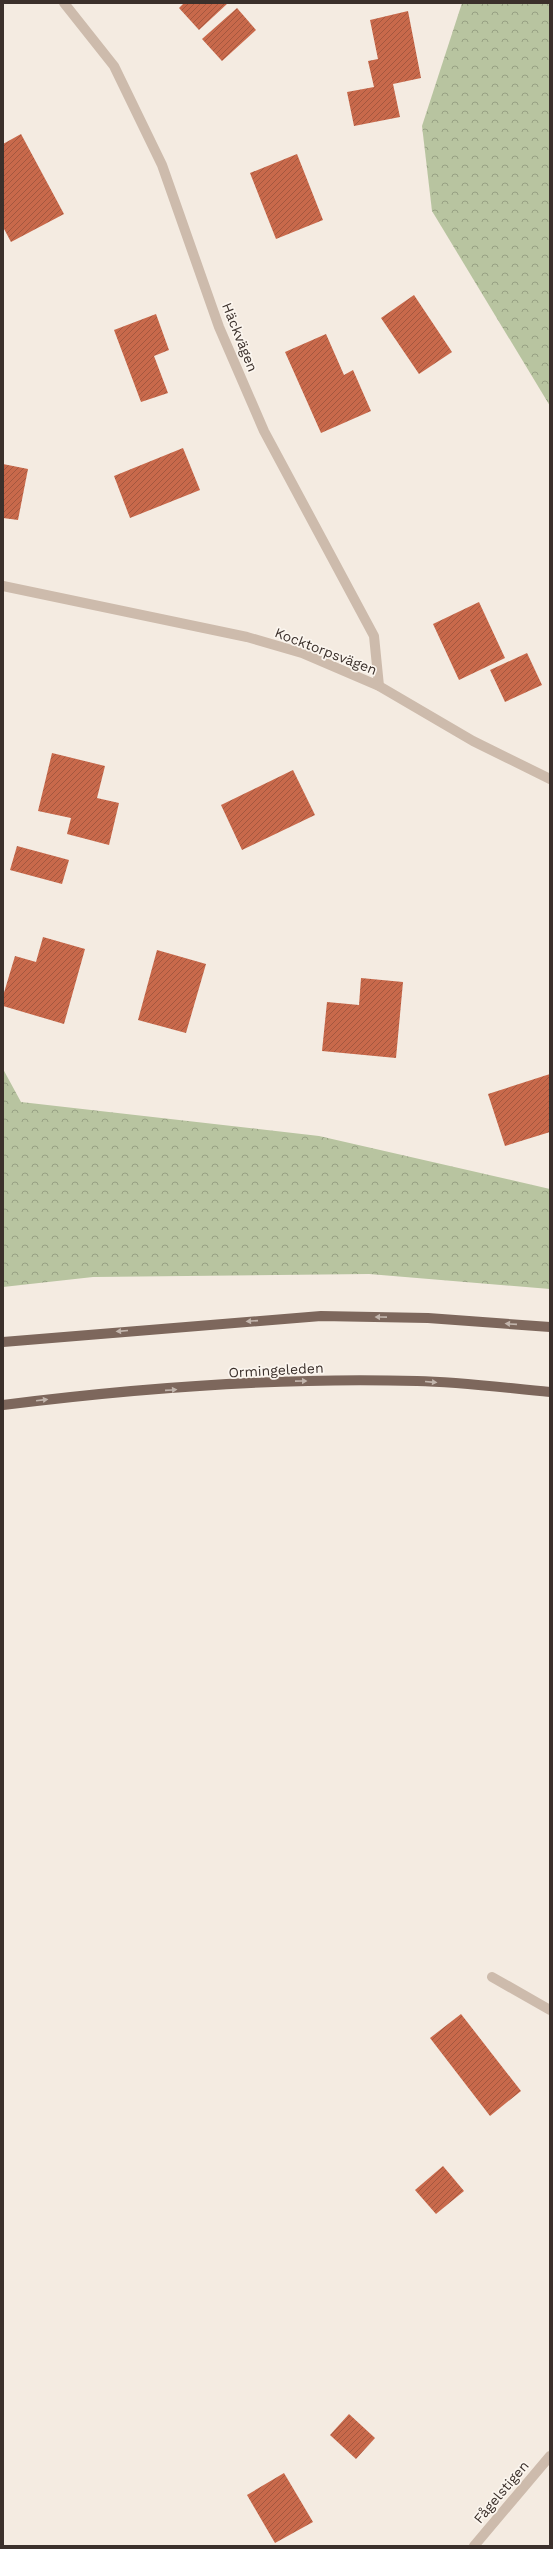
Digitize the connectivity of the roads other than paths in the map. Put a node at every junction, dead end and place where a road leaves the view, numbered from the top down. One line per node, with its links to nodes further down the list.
1 (64, 3): 3 (street, Häckvägen)
2 (3, 586): 3 (street, Kocktorpsvägen)
3 (379, 686): 4 (street, Kocktorpsvägen)
4 (550, 779)
5 (550, 1327): 6 (main road, one-way to 6)
6 (3, 1342)
7 (550, 1392): 8 (main road, Ormingeleden, one-way to 7)
8 (3, 1405)
9 (492, 1977): 10 (street)
10 (550, 2010)
11 (550, 2456): 12 (street, Fågelstigen)
12 (474, 2546)

